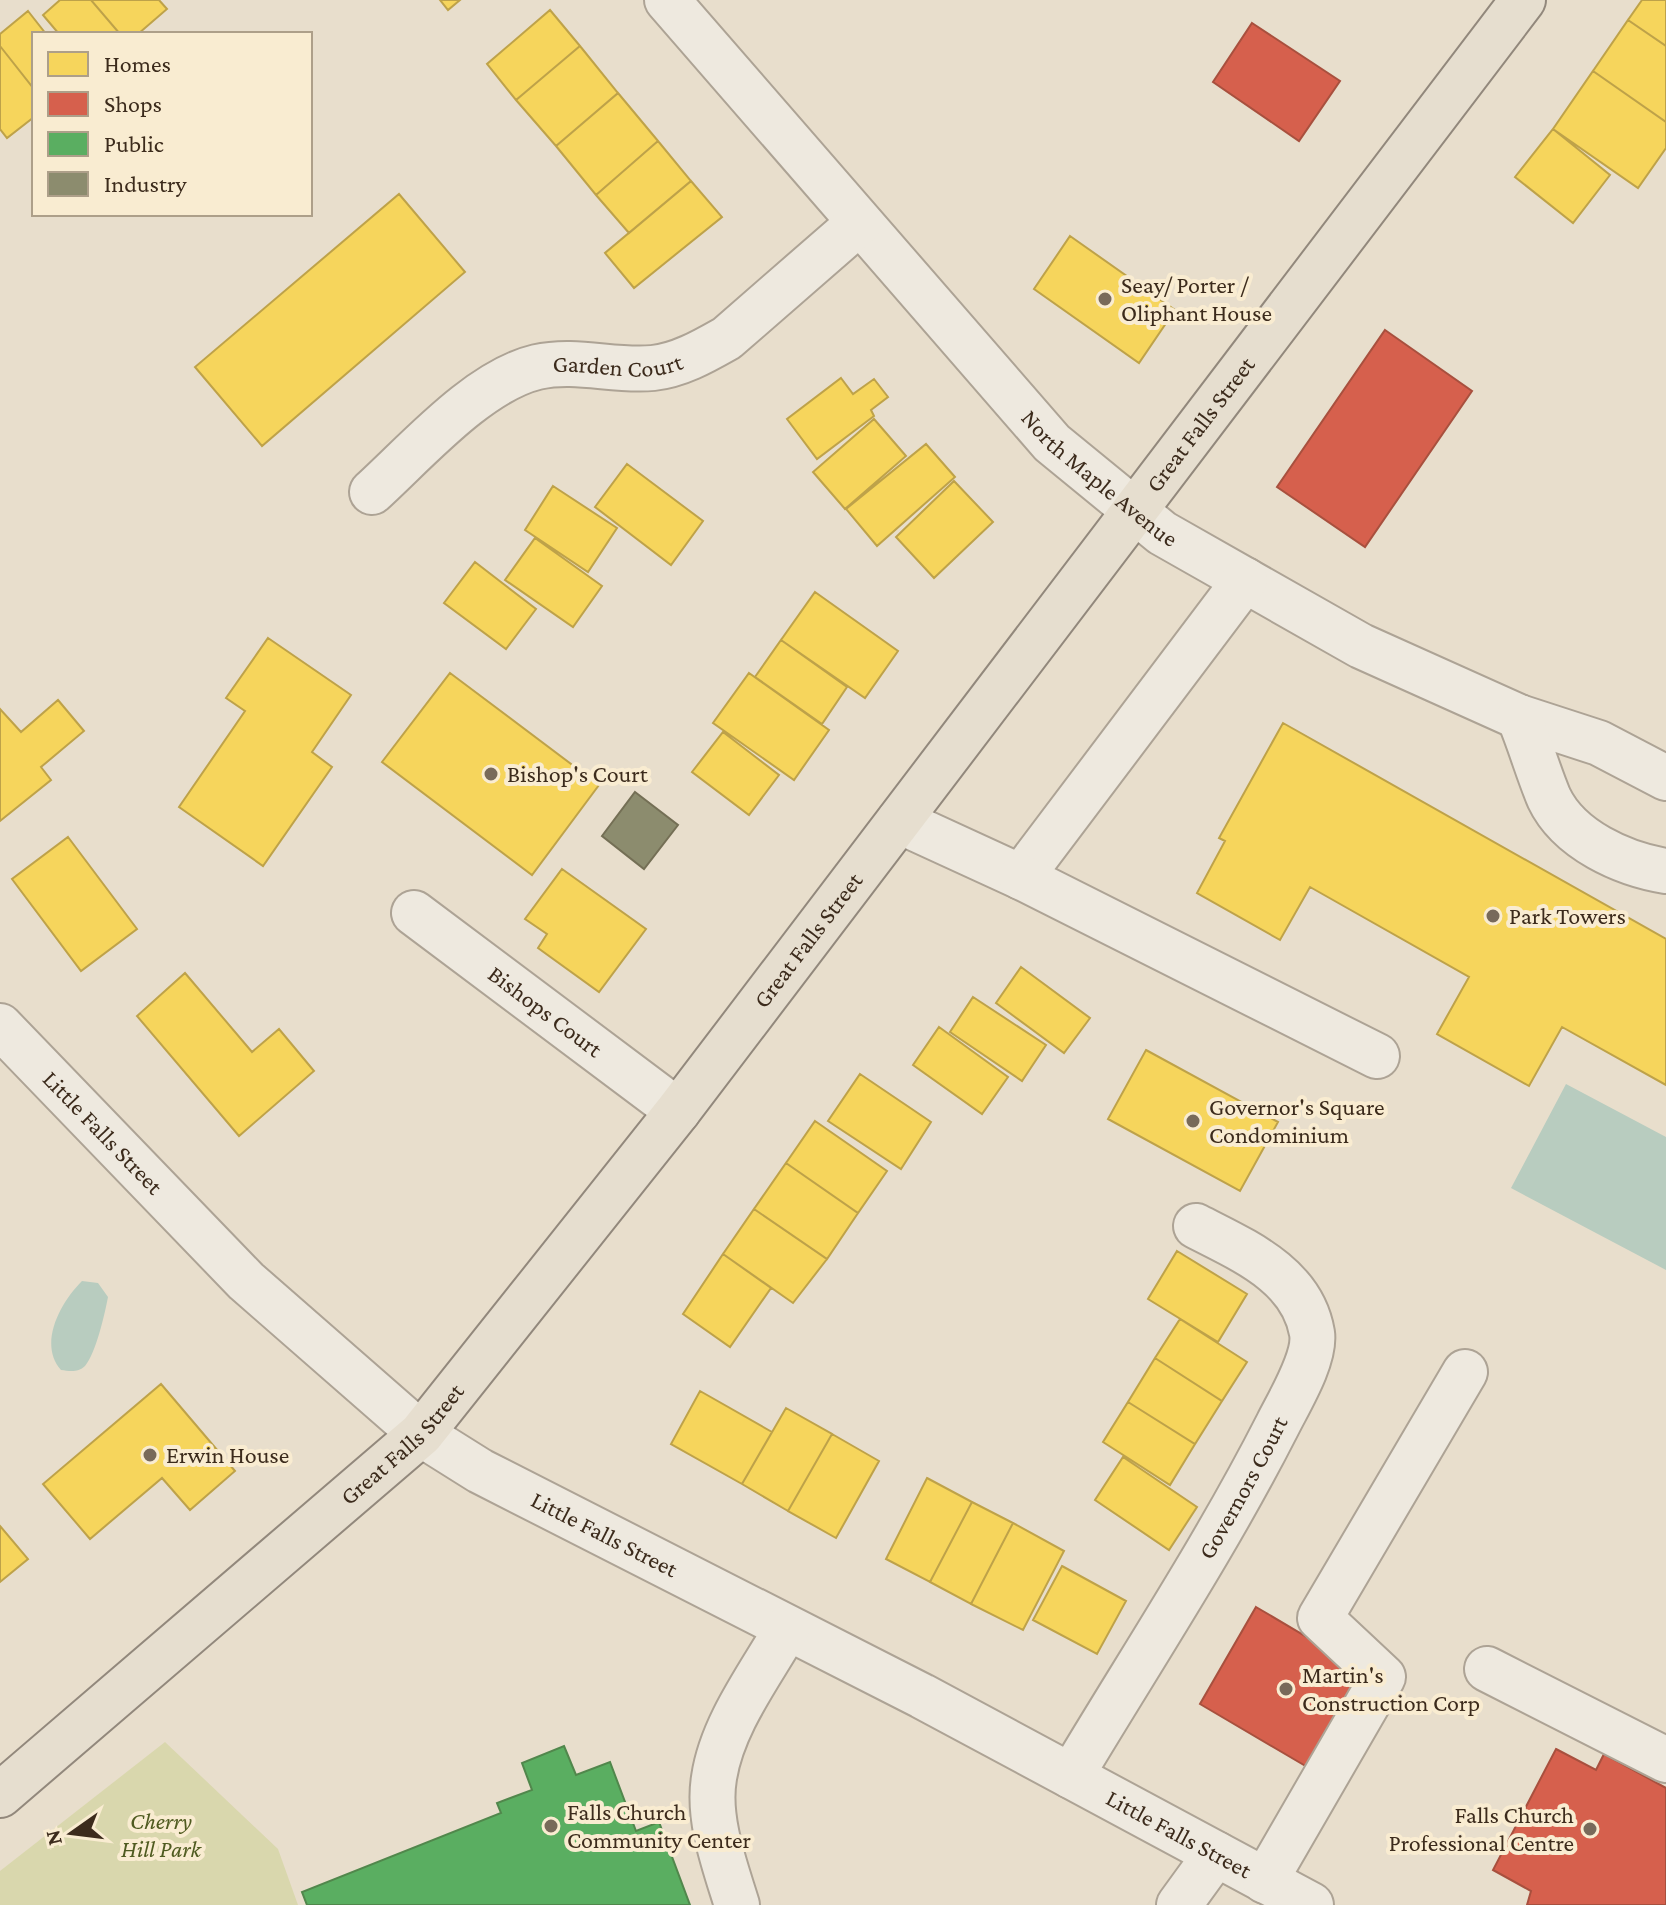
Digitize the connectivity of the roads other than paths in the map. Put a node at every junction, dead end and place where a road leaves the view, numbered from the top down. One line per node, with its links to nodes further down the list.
1 (667, 0): 3 (street, North Maple Avenue)
2 (1523, 0): 5 (main road, Great Falls Street)
3 (859, 223): 4 (street, Garden Court); 5 (street, North Maple Avenue)
4 (372, 492)
5 (1133, 512): 6 (street, North Maple Avenue); 9 (main road, Great Falls Street)
6 (1245, 580): 7 (street, North Maple Avenue); 11 (street)
7 (1519, 717): 8 (street, North Maple Avenue); 10 (street)
8 (1666, 778)
9 (899, 821): 11 (street); 15 (main road, Great Falls Street)
10 (1666, 871)
11 (1021, 877): 14 (street)
12 (414, 913): 15 (street, Bishops Court)
13 (2, 1033): 18 (street, Little Falls Street)
14 (1377, 1056)
15 (678, 1111): 18 (main road, Great Falls Street)
16 (1196, 1226): 22 (street, Governors Court)
17 (1465, 1372): 25 (street)
18 (421, 1434): 19 (street, Little Falls Street); 23 (main road, Great Falls Street)
19 (787, 1628): 22 (street, Little Falls Street); 26 (street)
20 (1487, 1669): 21 (street)
21 (1666, 1760)
22 (1071, 1776): 24 (street, Little Falls Street)
23 (0, 1795)
24 (1216, 1854): 25 (street, Little Falls Street); 27 (street)
25 (1265, 1881): 28 (street, Little Falls Street)
26 (737, 1905)
27 (1179, 1905)
28 (1311, 1905)

